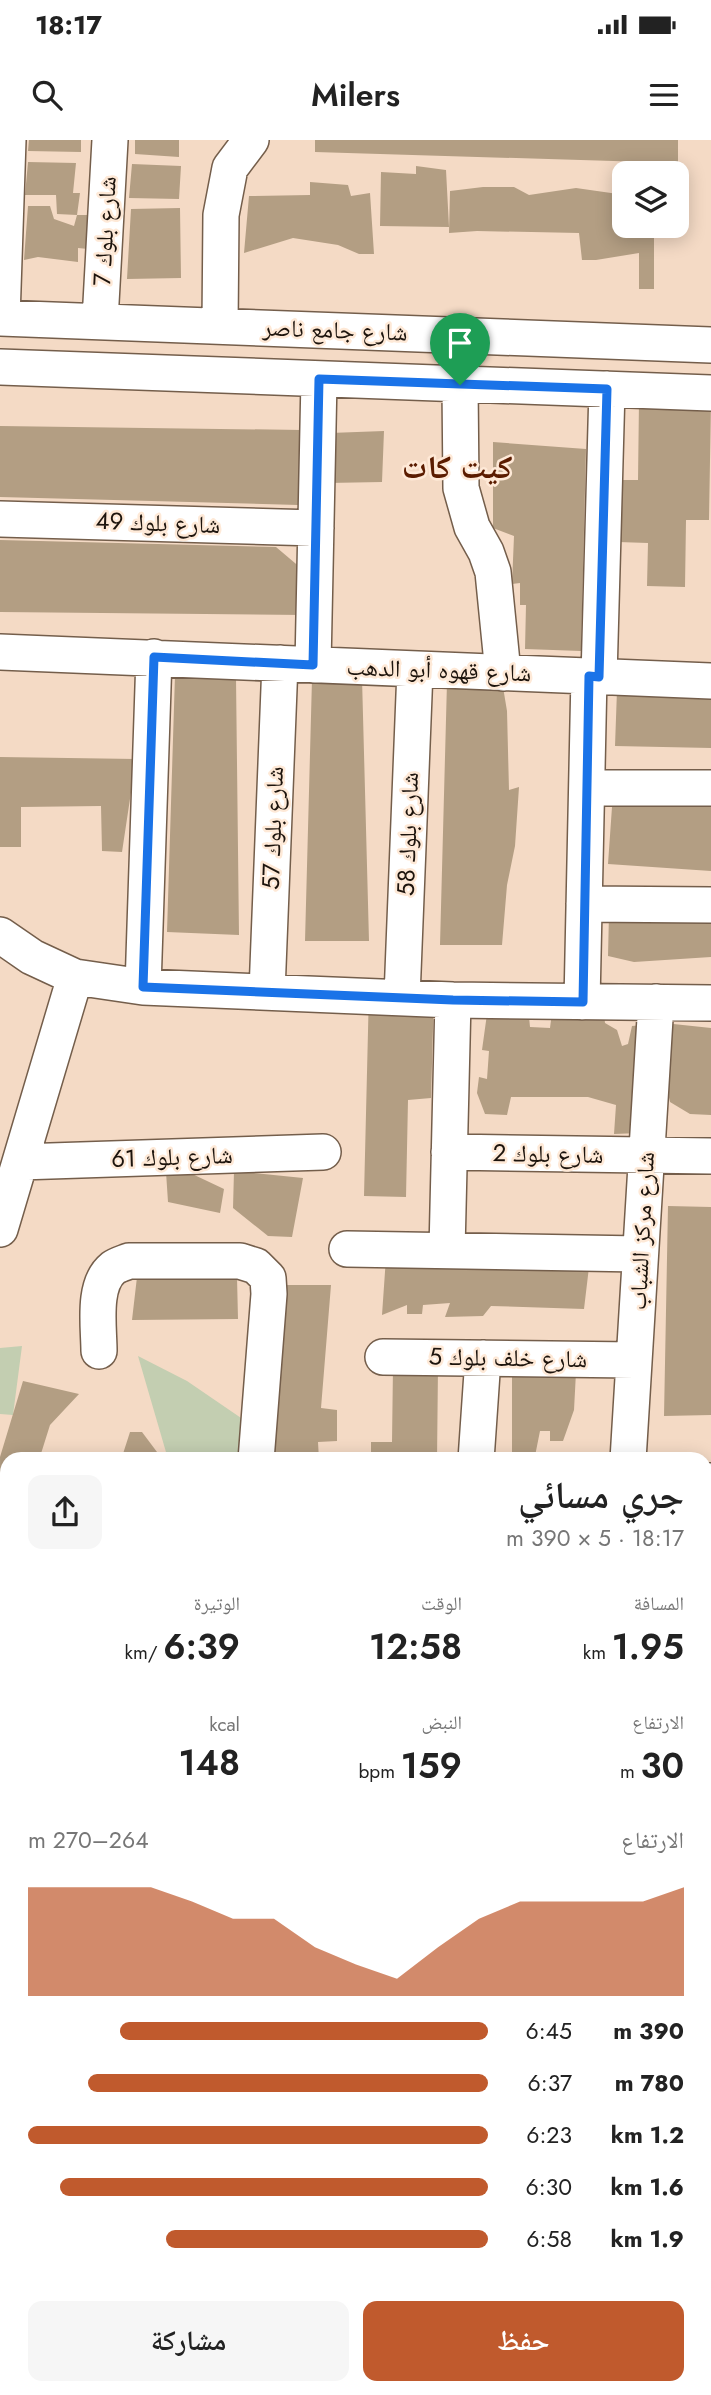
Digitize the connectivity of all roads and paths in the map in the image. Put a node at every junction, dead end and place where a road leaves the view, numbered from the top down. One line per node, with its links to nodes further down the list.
1 (8, 140): 4 (street)
2 (110, 140): 5 (street, شارع بلوك 7)
3 (251, 140): 6 (street)
4 (1, 318): 5 (street, شارع جامع ناصر)
5 (100, 321): 6 (street, شارع جامع ناصر)
6 (220, 326): 7 (street, شارع جامع ناصر)
7 (711, 345)
8 (0, 367): 9 (street, شارع جامع ناصر)
9 (319, 379): 10 (street, شارع جامع ناصر); 14 (street, شارع بلوك 57)
10 (460, 385): 11 (street, شارع جامع ناصر); 19 (street)
11 (607, 389): 12 (street, شارع جامع ناصر); 20 (street)
12 (711, 393)
13 (0, 519): 14 (street, شارع بلوك 49)
14 (316, 528): 17 (street, شارع بلوك 57)
15 (0, 652): 16 (street, شارع قهوه أبو الدهب)
16 (154, 657): 17 (street, شارع قهوه أبو الدهب); 28 (street)
17 (296, 664): 18 (street, شارع قهوه أبو الدهب); 29 (street, شارع بلوك 57)
18 (415, 670): 19 (street, شارع قهوه أبو الدهب); 30 (street, شارع بلوك 58)
19 (503, 673): 20 (street, شارع قهوه أبو الدهب)
20 (594, 676): 21 (street, شارع قهوه أبو الدهب); 22 (street)
21 (711, 681)
22 (587, 788): 23 (street); 24 (street)
23 (711, 788)
24 (584, 904): 25 (street); 32 (street)
25 (711, 905)
26 (0, 935): 27 (street)
27 (75, 977): 28 (street); 39 (street)
28 (143, 987): 29 (street)
29 (267, 992): 30 (street)
30 (402, 997): 31 (street)
31 (453, 1000): 32 (street); 36 (street)
32 (583, 1002): 33 (street)
33 (656, 1002): 34 (street); 37 (street, شارع مركز الشباب)
34 (711, 1003)
35 (323, 1152): 39 (street, شارع بلوك 61)
36 (449, 1152): 37 (street, شارع بلوك 2); 42 (street)
37 (646, 1155): 38 (street, شارع بلوك 2); 43 (street, شارع مركز الشباب)
38 (711, 1156)
39 (20, 1161): 40 (street)
40 (0, 1229)
41 (347, 1249): 42 (street)
42 (447, 1250): 43 (street)
43 (640, 1254): 47 (street, شارع مركز الشباب)
44 (99, 1351): 48 (street)
45 (383, 1357): 46 (street, شارع خلف بلوك 5)
46 (483, 1358): 47 (street, شارع خلف بلوك 5); 49 (street)
47 (634, 1360): 50 (street, شارع مركز الشباب)
48 (257, 1452)
49 (477, 1452)
50 (628, 1452)

